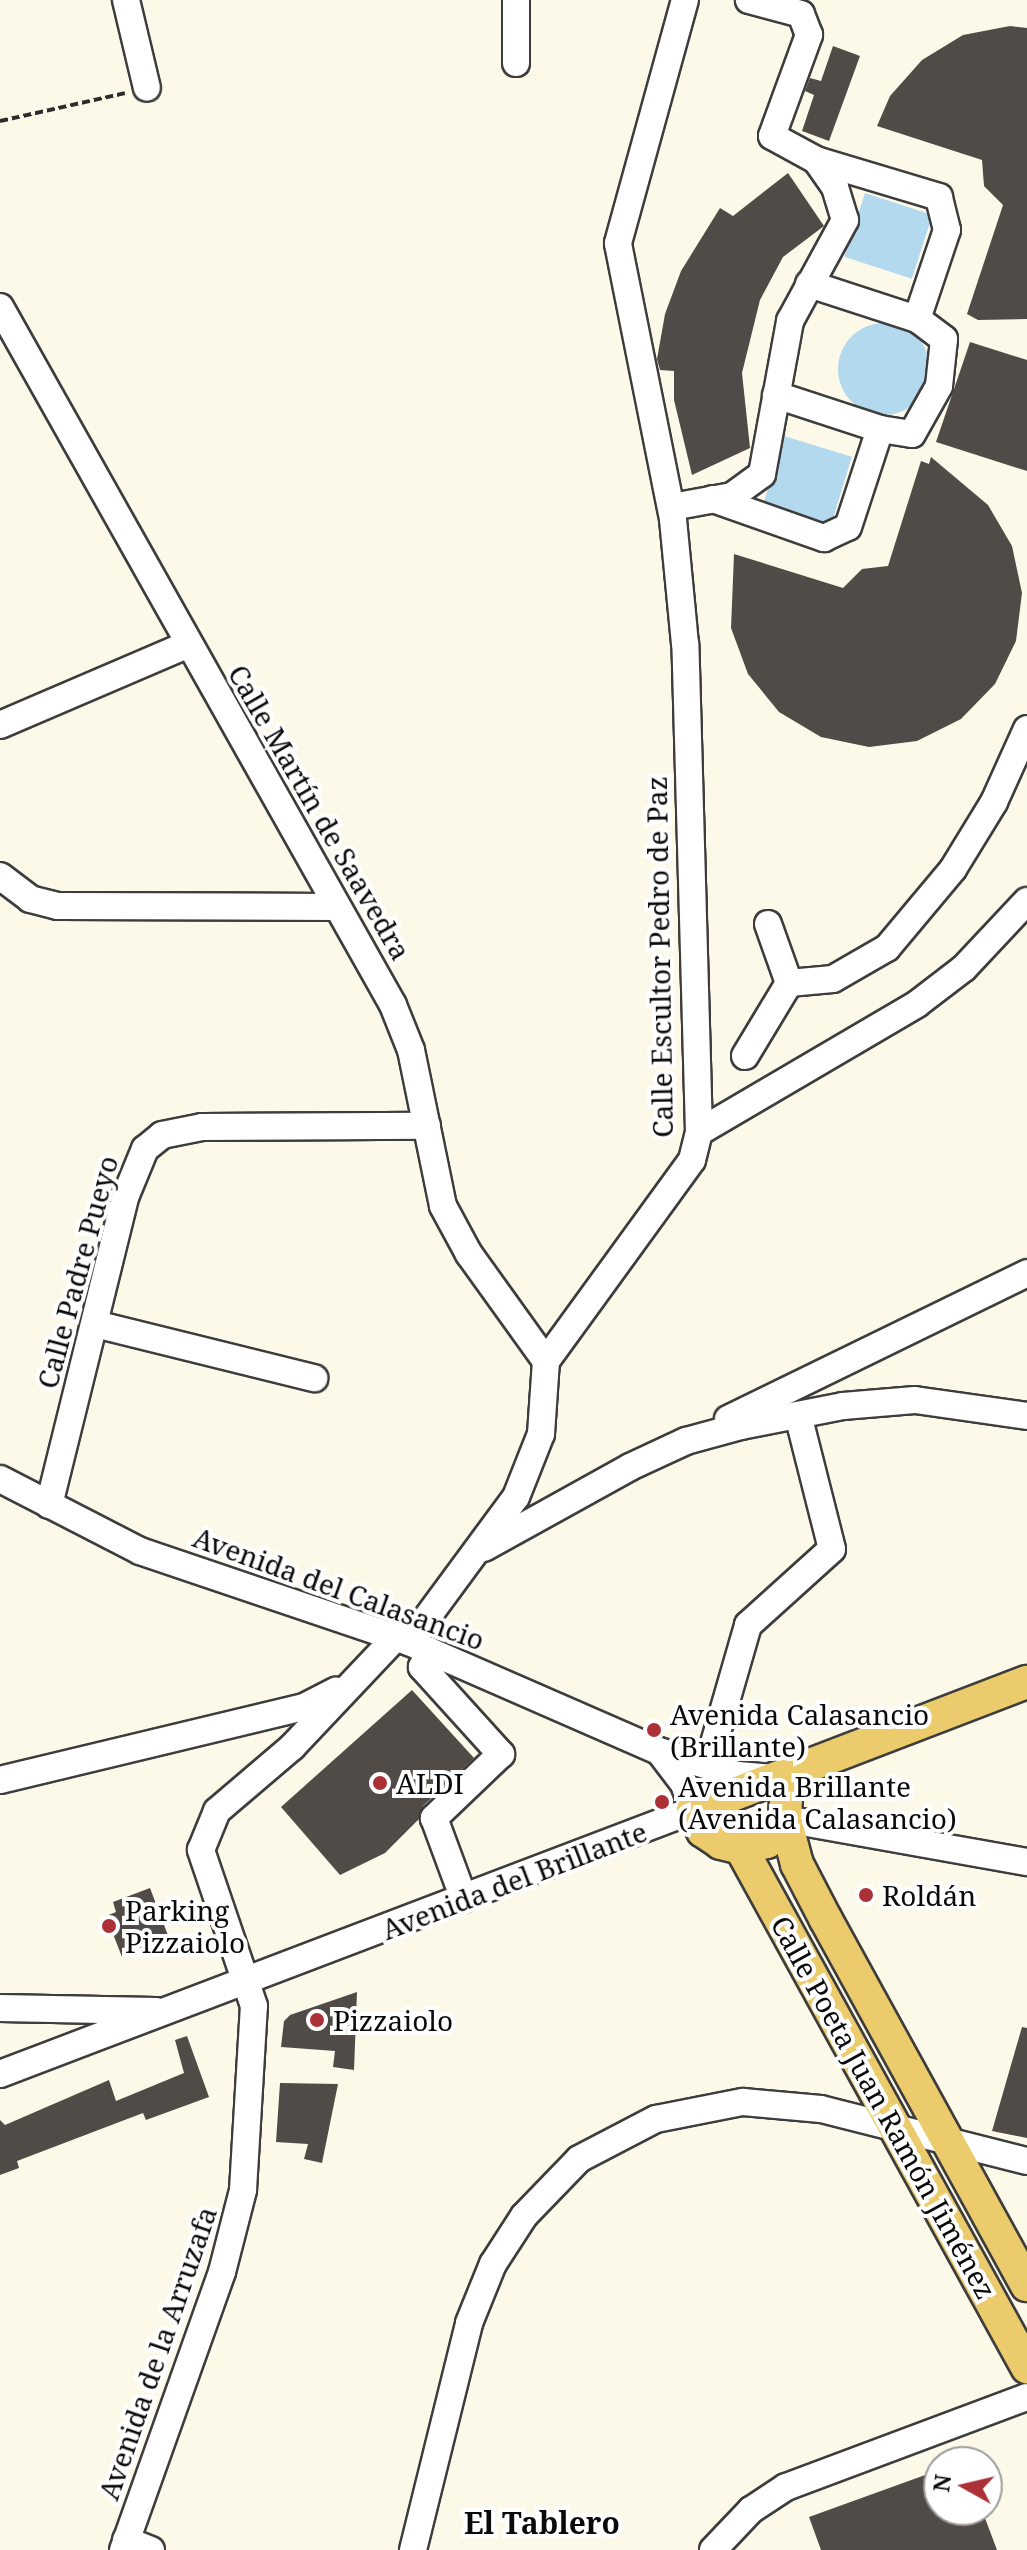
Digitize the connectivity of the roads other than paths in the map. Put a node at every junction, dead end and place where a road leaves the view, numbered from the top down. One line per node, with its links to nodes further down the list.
1 (126, 0): 7 (street)
2 (516, 0): 6 (street)
3 (685, 0): 15 (street, Calle Escultor Pedro de Paz)
4 (749, 0): 5 (street)
5 (805, 7): 8 (street)
6 (516, 63)
7 (147, 88)
8 (816, 160): 9 (street); 11 (street)
9 (809, 284): 11 (street); 12 (street)
10 (3, 319): 16 (street, Calle Martín de Saavedra)
11 (917, 319): 13 (street)
12 (776, 395): 13 (street); 14 (street)
13 (880, 429): 14 (street)
14 (713, 499): 15 (street)
15 (673, 513): 26 (street, Calle Escultor Pedro de Paz)
16 (187, 645): 17 (street); 21 (street, Calle Martín de Saavedra)
17 (0, 725)
18 (1027, 729): 23 (street)
19 (0, 876): 21 (street)
20 (1027, 901): 26 (street)
21 (335, 907): 25 (street, Calle Martín de Saavedra)
22 (768, 924): 23 (street)
23 (789, 983): 24 (street)
24 (745, 1056)
25 (427, 1126): 28 (street, Calle Padre Pueyo); 29 (street, Calle Martín de Saavedra)
26 (699, 1132): 29 (street, Calle Escultor Pedro de Paz)
27 (1027, 1273): 30 (street)
28 (95, 1324): 31 (street); 37 (street, Calle Padre Pueyo)
29 (546, 1361): 38 (street)
30 (831, 1369): 32 (street); 35 (street)
31 (314, 1378)
32 (843, 1406): 33 (street); 34 (street)
33 (798, 1415): 35 (street); 43 (street)
34 (1027, 1416)
35 (686, 1441): 38 (street)
36 (0, 1479): 37 (street, Avenida del Calasancio)
37 (49, 1505): 39 (street, Avenida del Calasancio)
38 (477, 1552): 39 (street)
39 (412, 1643): 41 (street, Avenida de la Arruzafa); 42 (street, Avenida del Calasancio); 50 (street)
40 (1027, 1682): 44 (main road, Avenida del Brillante)
41 (347, 1686): 45 (street); 51 (street, Avenida de la Arruzafa)
42 (659, 1751): 43 (street, Avenida del Calasancio); 46 (street, Avenida del Calasancio)
43 (708, 1764): 44 (street, Avenida del Calasancio)
44 (780, 1778): 46 (main road, Avenida del Brillante); 47 (main road, Calle Poeta Juan Ramón Jiménez)
45 (0, 1780)
46 (693, 1810): 48 (main road); 50 (street, Avenida del Brillante)
47 (785, 1819): 48 (main road); 49 (street); 56 (main road, Calle Poeta Juan Ramón Jiménez)
48 (741, 1848): 55 (main road, Calle Poeta Juan Ramón Jiménez)
49 (1027, 1862)
50 (464, 1899): 51 (street, Avenida del Brillante)
51 (248, 1984): 53 (street, Avenida del Brillante); 61 (street, Avenida de la Arruzafa)
52 (0, 2008): 53 (street)
53 (172, 2012): 54 (street, Avenida del Brillante)
54 (0, 2074)
55 (894, 2126): 56 (street); 59 (main road, Calle Poeta Juan Ramón Jiménez); 63 (street)
56 (947, 2137): 57 (street); 58 (main road, Calle Poeta Juan Ramón Jiménez)
57 (1027, 2161)
58 (1027, 2285)
59 (1027, 2367)
60 (1027, 2397): 64 (street)
61 (125, 2545): 62 (street)
62 (151, 2550)
63 (413, 2550)
64 (713, 2550)

